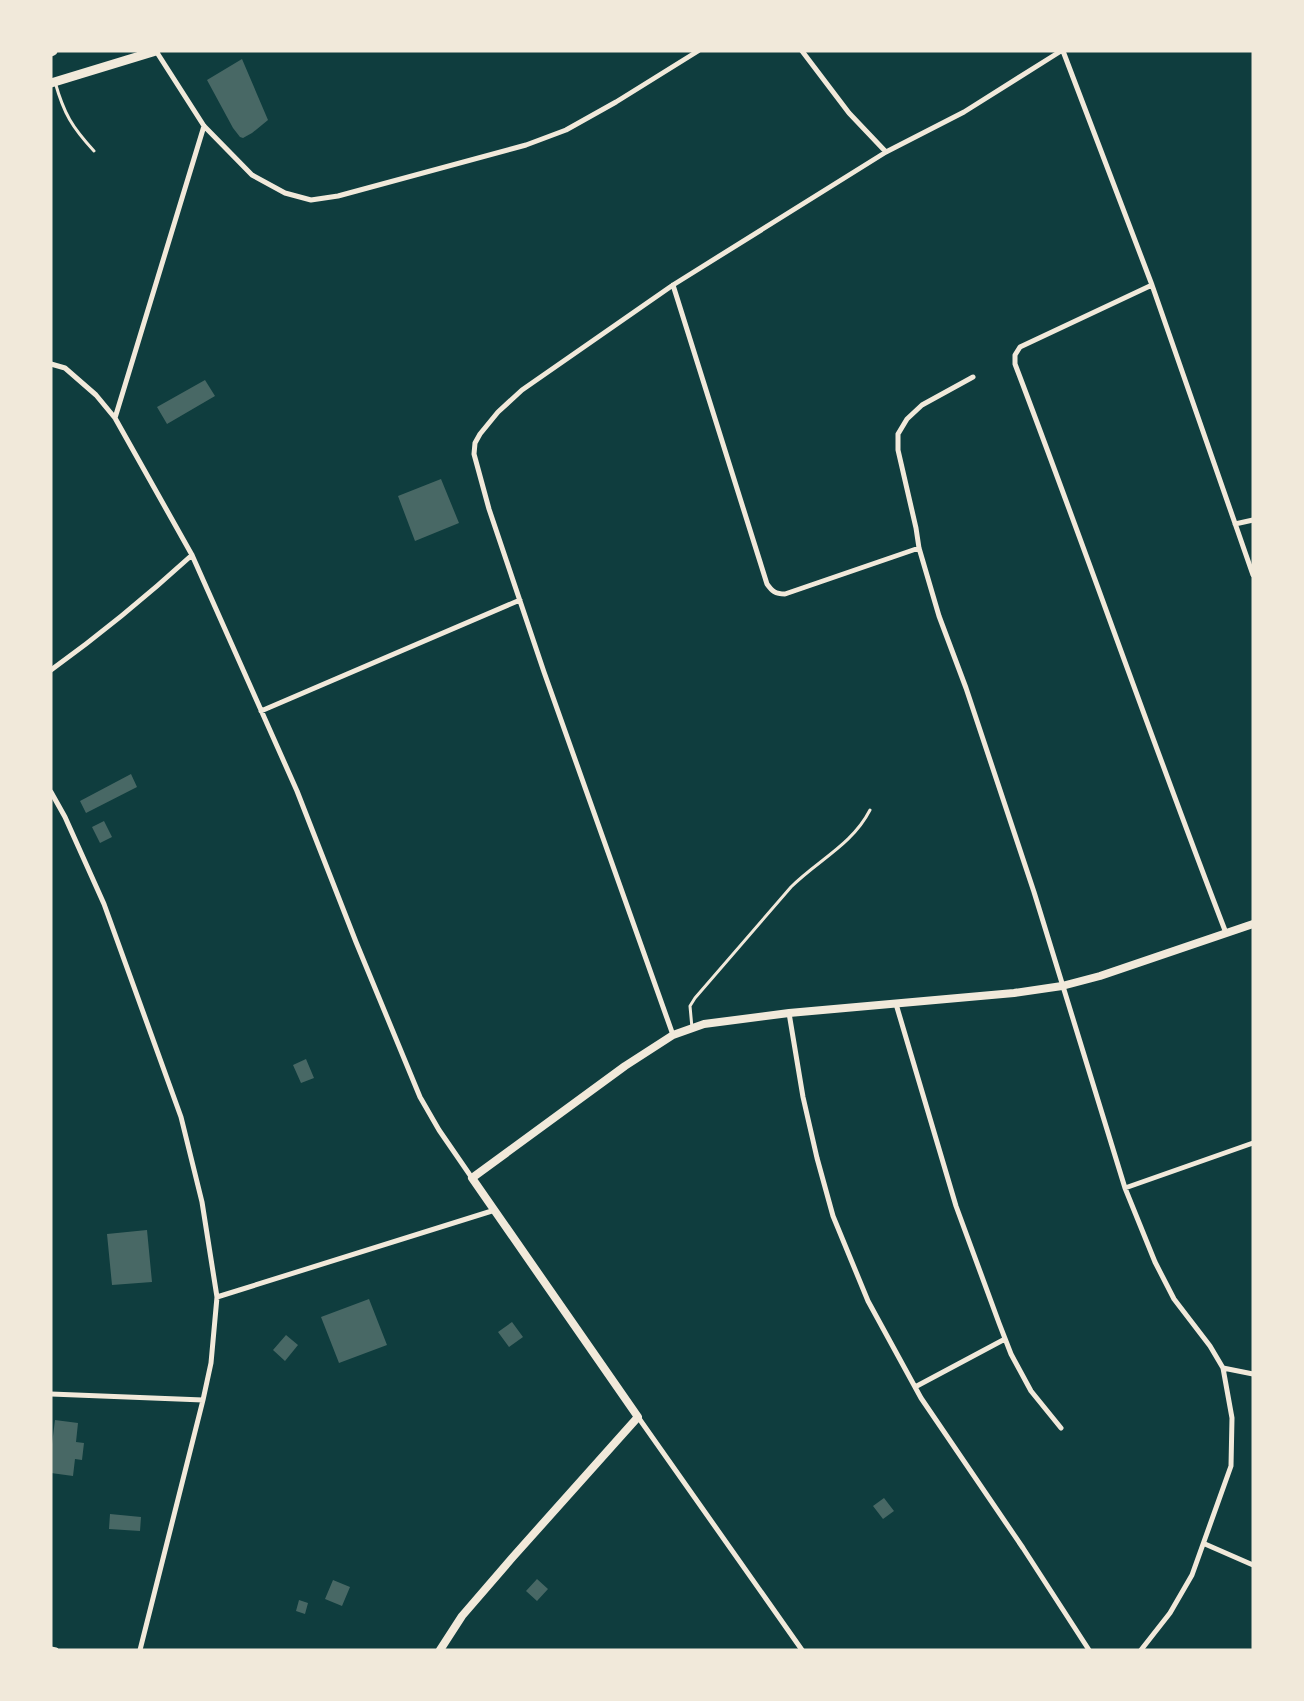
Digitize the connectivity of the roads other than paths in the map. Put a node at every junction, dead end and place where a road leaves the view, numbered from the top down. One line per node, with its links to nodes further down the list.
1 (156, 51): 5 (main road); 6 (street)
2 (698, 51): 6 (street)
3 (802, 51): 8 (street)
4 (1062, 51): 8 (street); 10 (street)
5 (53, 82): 7 (lane)
6 (204, 126): 13 (street)
7 (94, 151)
8 (886, 152): 9 (street)
9 (673, 285): 16 (street); 19 (street)
10 (1152, 285): 15 (street); 25 (street)
11 (51, 364): 13 (street)
12 (973, 377): 16 (street)
13 (115, 418): 17 (street)
14 (1253, 520): 15 (street)
15 (1235, 524): 18 (street)
16 (918, 548): 26 (street)
17 (192, 556): 20 (street); 21 (street)
18 (1253, 576)
19 (520, 600): 21 (street); 30 (street)
20 (51, 670)
21 (261, 711): 32 (street)
22 (51, 792): 35 (street)
23 (870, 810): 29 (lane)
24 (1253, 924): 25 (street)
25 (1226, 933): 26 (street)
26 (1062, 986): 27 (street); 33 (street)
27 (896, 1004): 28 (street); 36 (street)
28 (789, 1013): 29 (street); 39 (street)
29 (692, 1028): 30 (street)
30 (673, 1035): 32 (street)
31 (1253, 1143): 33 (street)
32 (472, 1178): 34 (street)
33 (1125, 1188): 37 (street)
34 (494, 1210): 35 (street); 42 (street)
35 (216, 1297): 41 (street)
36 (1005, 1339): 39 (street); 43 (street)
37 (1223, 1368): 38 (street); 44 (street)
38 (1253, 1374)
39 (915, 1386): 51 (street)
40 (51, 1394): 41 (street)
41 (204, 1400): 48 (street)
42 (638, 1417): 49 (street); 50 (street)
43 (1061, 1428)
44 (1205, 1544): 45 (street); 52 (street)
45 (1253, 1565)
46 (51, 1649): 47 (street)
47 (56, 1650)
48 (140, 1650)
49 (440, 1650)
50 (802, 1650)
51 (1089, 1650)
52 (1141, 1650)

